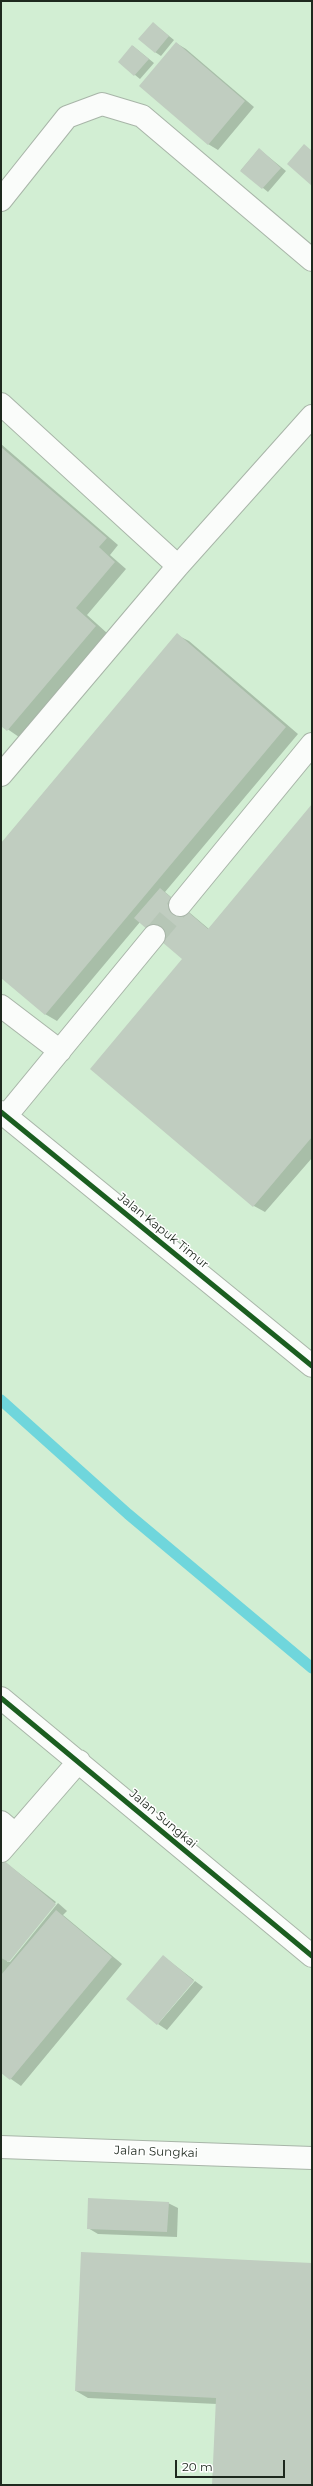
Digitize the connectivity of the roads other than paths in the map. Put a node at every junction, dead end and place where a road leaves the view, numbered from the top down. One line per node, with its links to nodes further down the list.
1 (1, 200): 2 (street)
2 (312, 260)
3 (1, 404): 5 (street)
4 (312, 416): 5 (street)
5 (178, 566): 7 (street)
6 (312, 744): 8 (street)
7 (1, 775)
8 (180, 905)
9 (154, 936): 11 (street)
10 (1, 1006): 11 (street)
11 (60, 1051): 12 (street)
12 (4, 1114): 13 (street, Jalan Kapuk Timur)
13 (308, 1355)
14 (1, 1698): 15 (street, Jalan Sungkai)
15 (79, 1762): 16 (street); 18 (street, Jalan Sungkai)
16 (8, 1828): 17 (street)
17 (1, 1851)
18 (312, 1956)
19 (1, 2146): 20 (street, Jalan Sungkai)
20 (312, 2158)

